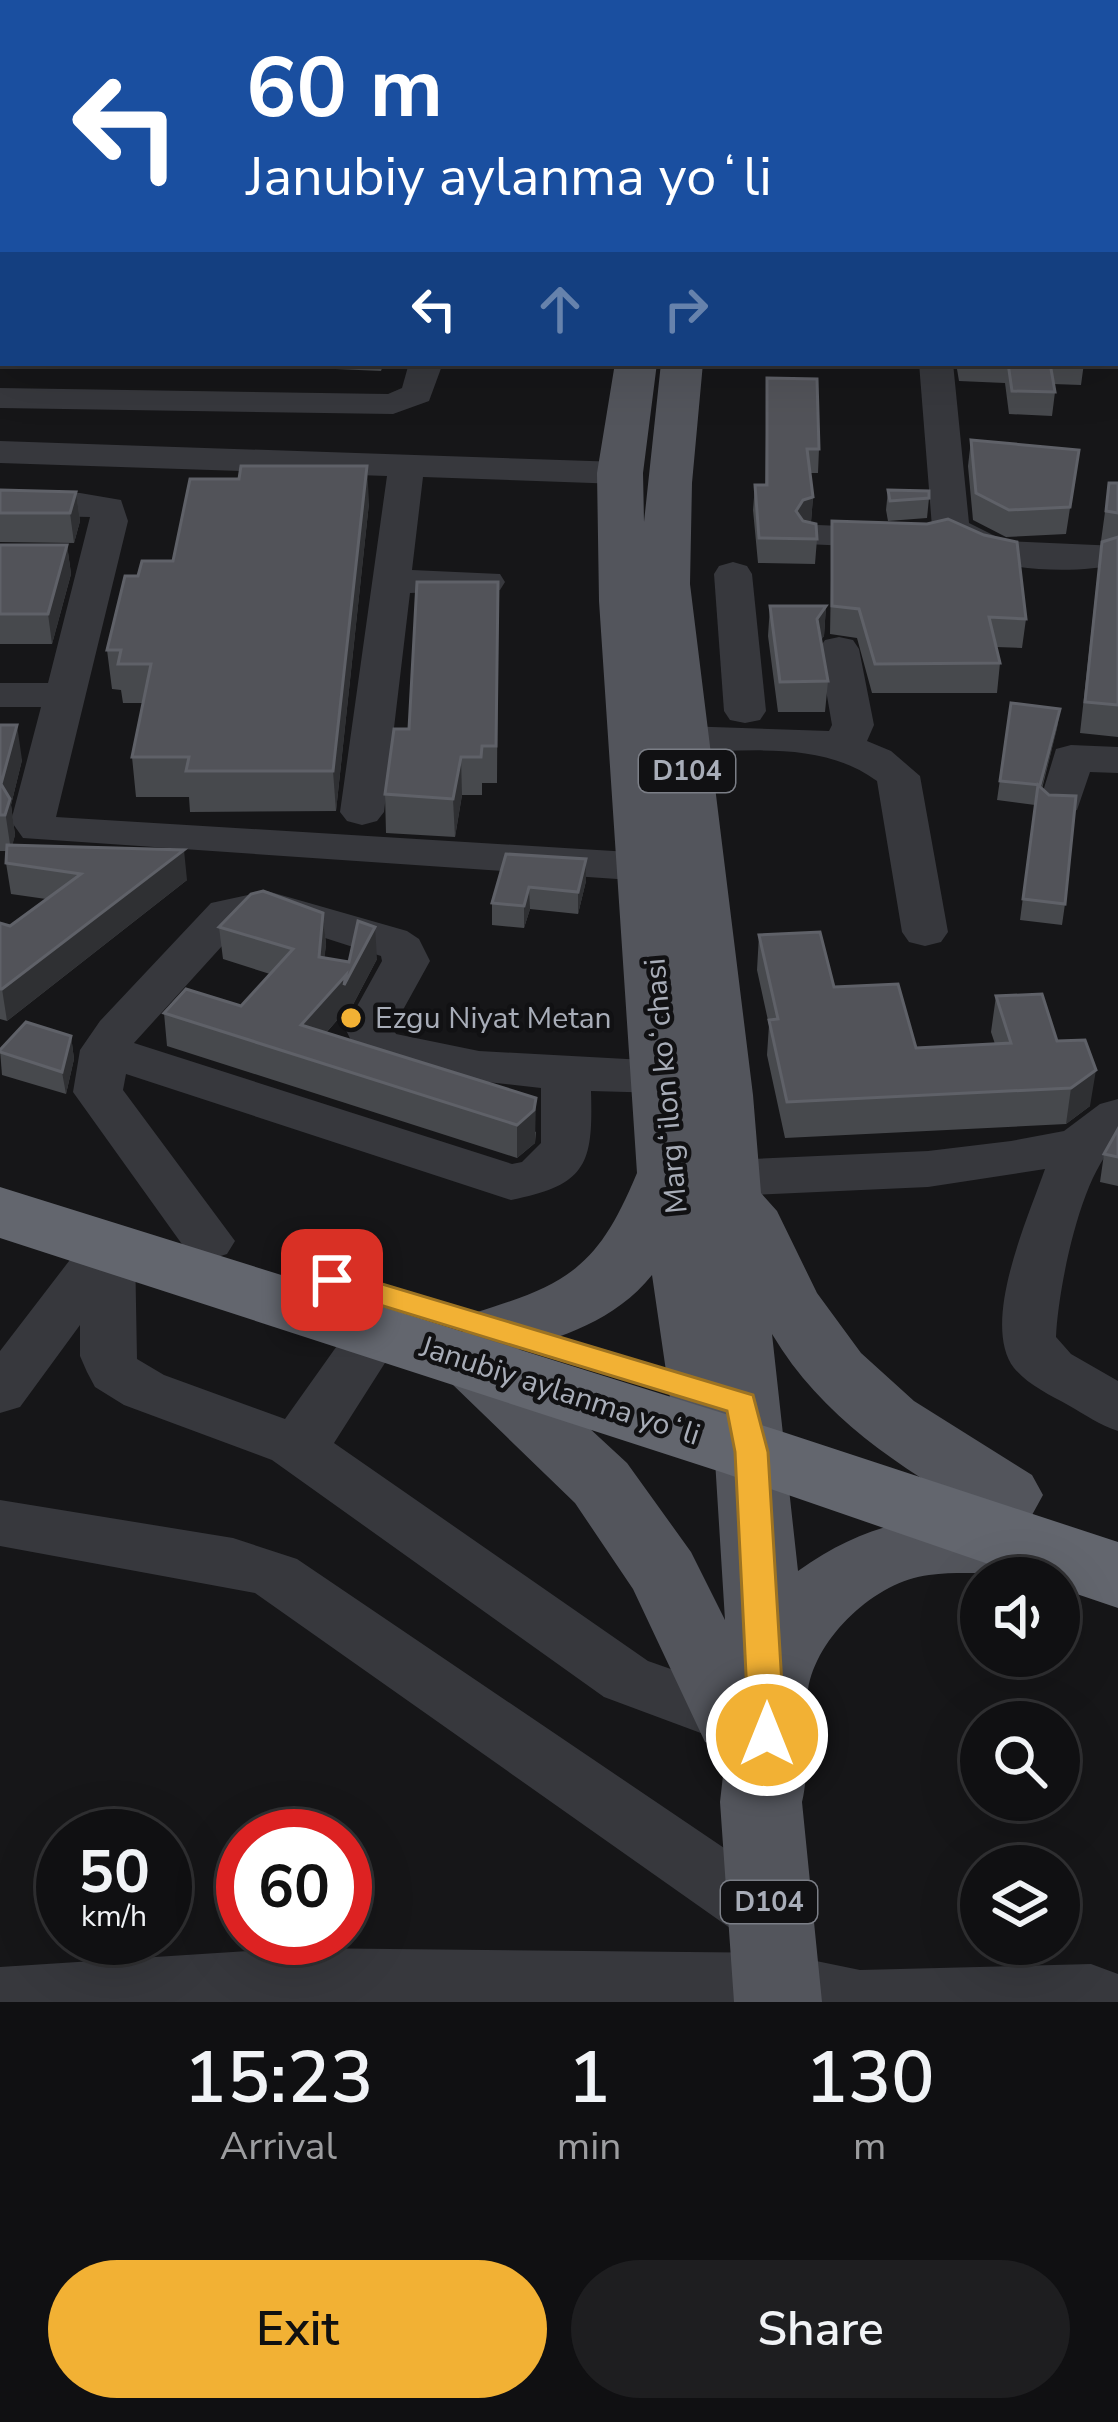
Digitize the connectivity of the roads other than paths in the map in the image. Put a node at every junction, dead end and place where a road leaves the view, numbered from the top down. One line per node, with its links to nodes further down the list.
1 (49, 366): 7 (street)
2 (243, 366): 8 (street)
3 (425, 366): 8 (street)
4 (636, 366): 11 (main road, Margʻilon koʻchasi / D104)
5 (682, 366): 20 (main road, Margʻilon koʻchasi / D104)
6 (935, 366): 13 (street)
7 (16, 398): 8 (street)
8 (230, 400)
9 (0, 452): 10 (street)
10 (406, 468): 11 (street); 17 (street)
11 (620, 473): 29 (main road, Margʻilon koʻchasi / D104)
12 (0, 504): 22 (street)
13 (951, 527): 14 (street); 15 (street)
14 (818, 536)
15 (1109, 555)
16 (734, 574): 21 (street)
17 (392, 581): 18 (street); 28 (street)
18 (486, 582)
19 (839, 649): 25 (street)
20 (674, 652): 21 (street); 21 (street); 24 (main road, Margʻilon koʻchasi / D104)
21 (742, 667)
22 (67, 694): 23 (street); 29 (street)
23 (0, 695)
24 (683, 739): 25 (street); 36 (main road, Margʻilon koʻchasi / D104)
25 (836, 743): 30 (street)
26 (1118, 760): 27 (street)
27 (1062, 802)
28 (362, 812)
29 (646, 867): 33 (main road, Margʻilon koʻchasi / D104)
30 (925, 932)
31 (105, 1050): 32 (street); 32 (street); 38 (street)
32 (566, 1073): 33 (street)
33 (663, 1077): 36 (main road, Margʻilon koʻchasi / D104)
34 (1099, 1131): 36 (street); 43 (street)
35 (0, 1174): 38 (highway, Janubiy aylanma yoʻli)
36 (700, 1176): 41 (main road); 44 (main road, Margʻilon koʻchasi / D104); 46 (main road)
37 (0, 1212): 39 (highway, Janubiy aylanma yoʻli)
38 (208, 1241): 41 (highway, Janubiy aylanma yoʻli)
39 (108, 1248): 40 (highway, Janubiy aylanma yoʻli); 42 (street); 45 (street)
40 (376, 1333): 41 (highway, Janubiy aylanma yoʻli); 45 (street)
41 (487, 1348): 44 (highway, Janubiy aylanma yoʻli); 50 (main road)
42 (0, 1392)
43 (1118, 1410)
44 (728, 1421): 46 (highway, Janubiy aylanma yoʻli); 50 (main road, Margʻilon koʻchasi / D104)
45 (292, 1444): 50 (street)
46 (1012, 1520): 48 (highway, Janubiy aylanma yoʻli); 49 (highway, Janubiy aylanma yoʻli); 50 (main road)
47 (0, 1523): 51 (street)
48 (1118, 1531)
49 (1118, 1575)
50 (750, 1702): 51 (main road, Margʻilon koʻchasi / D104)
51 (775, 1968): 52 (street); 54 (street)
52 (295, 1991): 53 (street)
53 (0, 1999)
54 (1102, 2002)

